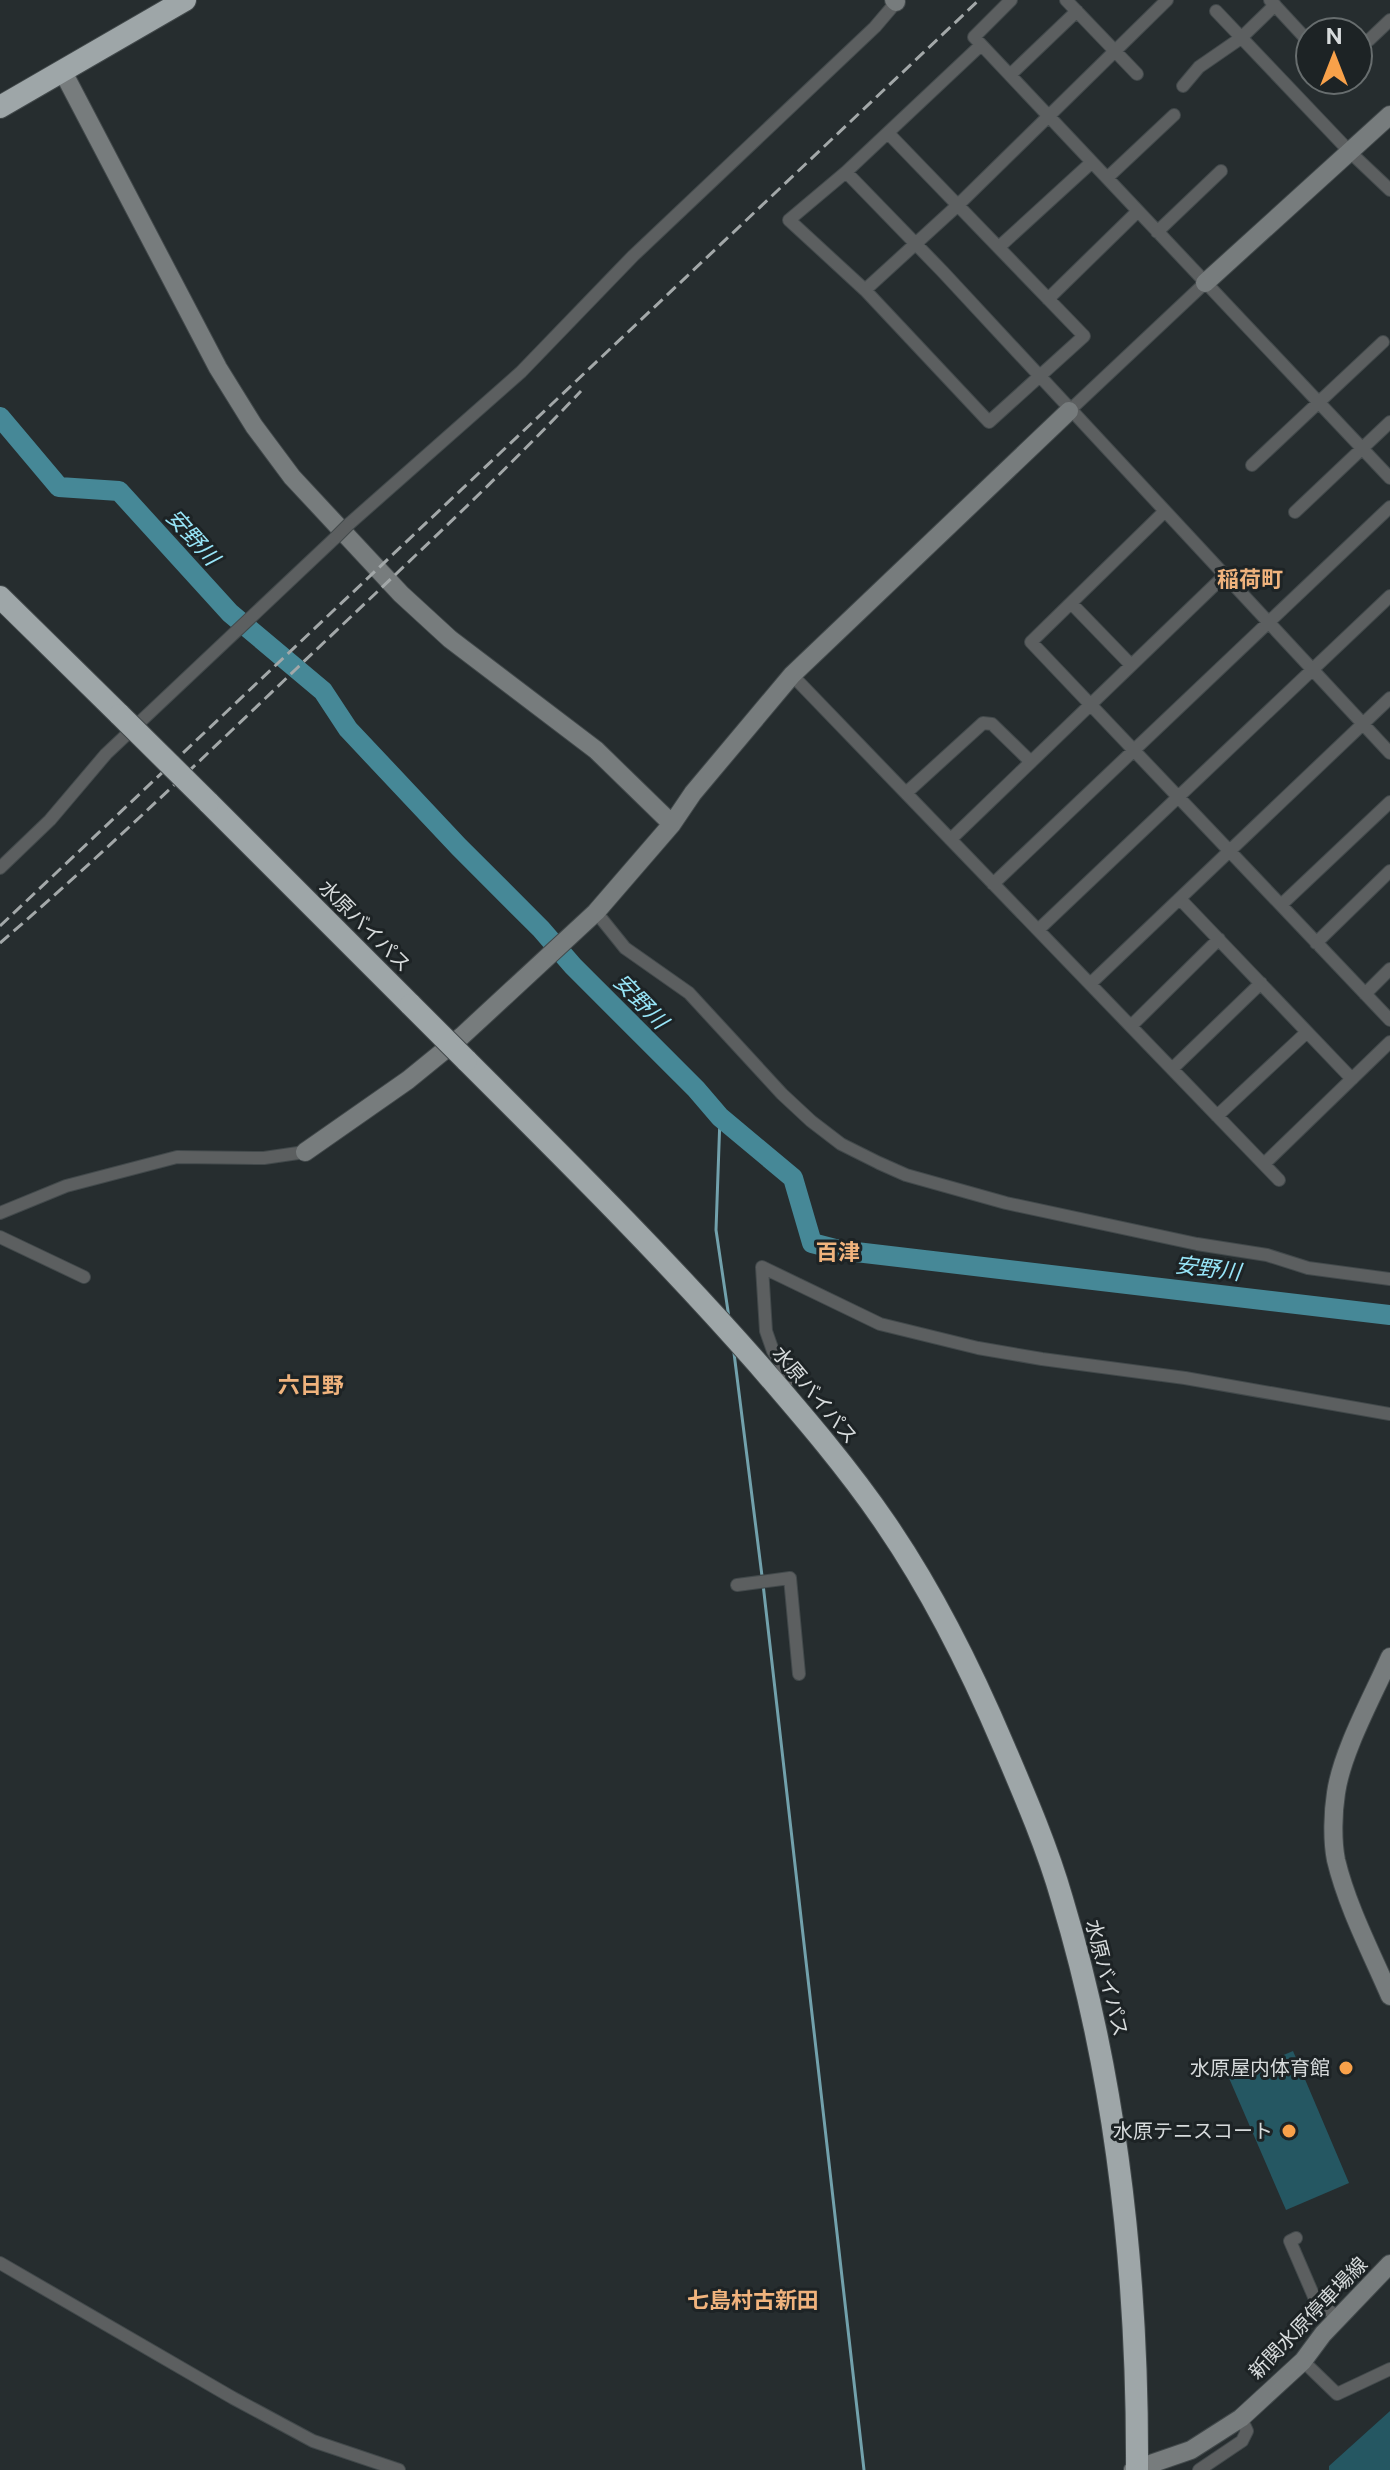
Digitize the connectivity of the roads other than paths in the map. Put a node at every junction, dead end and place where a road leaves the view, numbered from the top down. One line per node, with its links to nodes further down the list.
1 (185, 0): 15 (highway)
2 (1011, 0): 13 (street)
3 (1066, 0): 7 (street)
4 (1167, 0): 14 (street)
5 (896, 1): 69 (street, bridge)
6 (1272, 2): 10 (street); 12 (street)
7 (1077, 11): 14 (street); 17 (street)
8 (1216, 11): 12 (street)
9 (1390, 21): 11 (street)
10 (1294, 26)
11 (1374, 35)
12 (1241, 38): 18 (street); 24 (street)
13 (981, 45): 17 (street); 23 (street)
14 (1116, 51): 16 (street); 22 (street)
15 (62, 70): 19 (highway); 66 (street)
16 (1137, 74)
17 (1010, 75): 22 (street)
18 (1183, 86)
19 (0, 107)
20 (1174, 115): 28 (street)
21 (1390, 115): 24 (street)
22 (1049, 117): 25 (street); 30 (street)
23 (888, 133): 27 (street); 30 (street)
24 (1351, 153): 29 (street); 35 (street)
25 (1092, 162): 28 (street); 34 (street)
26 (1221, 171): 32 (street)
27 (846, 172): 33 (street); 36 (street)
28 (1107, 178): 31 (street)
29 (1390, 190)
30 (958, 205): 33 (street); 34 (street)
31 (1138, 211): 32 (street); 37 (street)
32 (1157, 232): 35 (street)
33 (916, 244): 36 (street); 39 (street)
34 (999, 247): 37 (street)
35 (1205, 283): 40 (street); 41 (street)
36 (865, 290): 39 (street)
37 (1048, 299): 39 (street)
38 (1383, 342): 40 (street)
39 (1039, 377): 41 (street)
40 (1318, 403): 43 (street); 44 (street)
41 (1069, 411): 47 (street); 56 (street)
42 (1390, 422): 43 (street)
43 (1362, 448): 45 (street); 48 (street)
44 (1252, 465)
45 (1390, 478)
46 (1390, 507): 53 (street)
47 (1164, 512): 49 (street); 52 (street)
48 (1295, 512)
49 (1224, 576): 53 (street); 54 (street)
50 (1390, 596): 55 (street)
51 (0, 597): 109 (highway, 水原バイパス, bridge)
52 (1071, 603): 54 (street); 58 (street)
53 (1268, 623): 55 (street); 60 (street)
54 (1131, 665): 58 (street)
55 (1312, 670): 59 (street); 64 (street)
56 (792, 675): 63 (street); 66 (street)
57 (1390, 698): 59 (street)
58 (1091, 704): 60 (street); 62 (street)
59 (1363, 724): 61 (street); 68 (street)
60 (1134, 750): 64 (street); 71 (street)
61 (1390, 753)
62 (1031, 762): 63 (street); 67 (street)
63 (906, 793): 67 (street)
64 (1178, 797): 68 (street); 75 (street)
65 (1390, 802): 73 (street)
66 (672, 824): 74 (street)
67 (951, 839): 71 (street)
68 (1230, 851): 72 (street); 73 (street)
69 (0, 868)
70 (1390, 871): 77 (street)
71 (993, 884): 75 (street)
72 (1180, 899): 76 (street); 80 (street)
73 (1281, 905): 77 (street)
74 (590, 917): 89 (street); 95 (street)
75 (1038, 930): 80 (street)
76 (1219, 939): 79 (street); 83 (street)
77 (1316, 943): 81 (street)
78 (1390, 969): 81 (street)
79 (1261, 983): 84 (street); 86 (street)
80 (1090, 984): 83 (street)
81 (1365, 994): 82 (street)
82 (1390, 1020)
83 (1131, 1026): 86 (street)
84 (1307, 1032): 87 (street); 88 (street)
85 (1390, 1042): 87 (street)
86 (1172, 1069): 88 (street)
87 (1352, 1079): 90 (street)
88 (1217, 1116): 90 (street)
89 (309, 1150): 92 (street)
90 (1264, 1164): 91 (street)
91 (1279, 1180)
92 (0, 1213)
93 (0, 1237): 94 (street)
94 (84, 1277)
95 (1390, 1279)
96 (791, 1379): 97 (street)
97 (1390, 1414)
98 (737, 1585): 100 (street)
99 (1390, 1657): 101 (street)
100 (799, 1674)
101 (1390, 1996)
102 (1296, 2238): 105 (street)
103 (0, 2263): 110 (street)
104 (1390, 2264): 105 (street, 新関水原停車場線)
105 (1338, 2318): 106 (street, 新関水原停車場線)
106 (1303, 2361): 107 (street); 108 (street, 新関水原停車場線)
107 (1390, 2369)
108 (1241, 2418): 109 (street, 新関水原停車場線); 111 (street)
109 (1135, 2469)
110 (399, 2470)
111 (1199, 2470)

